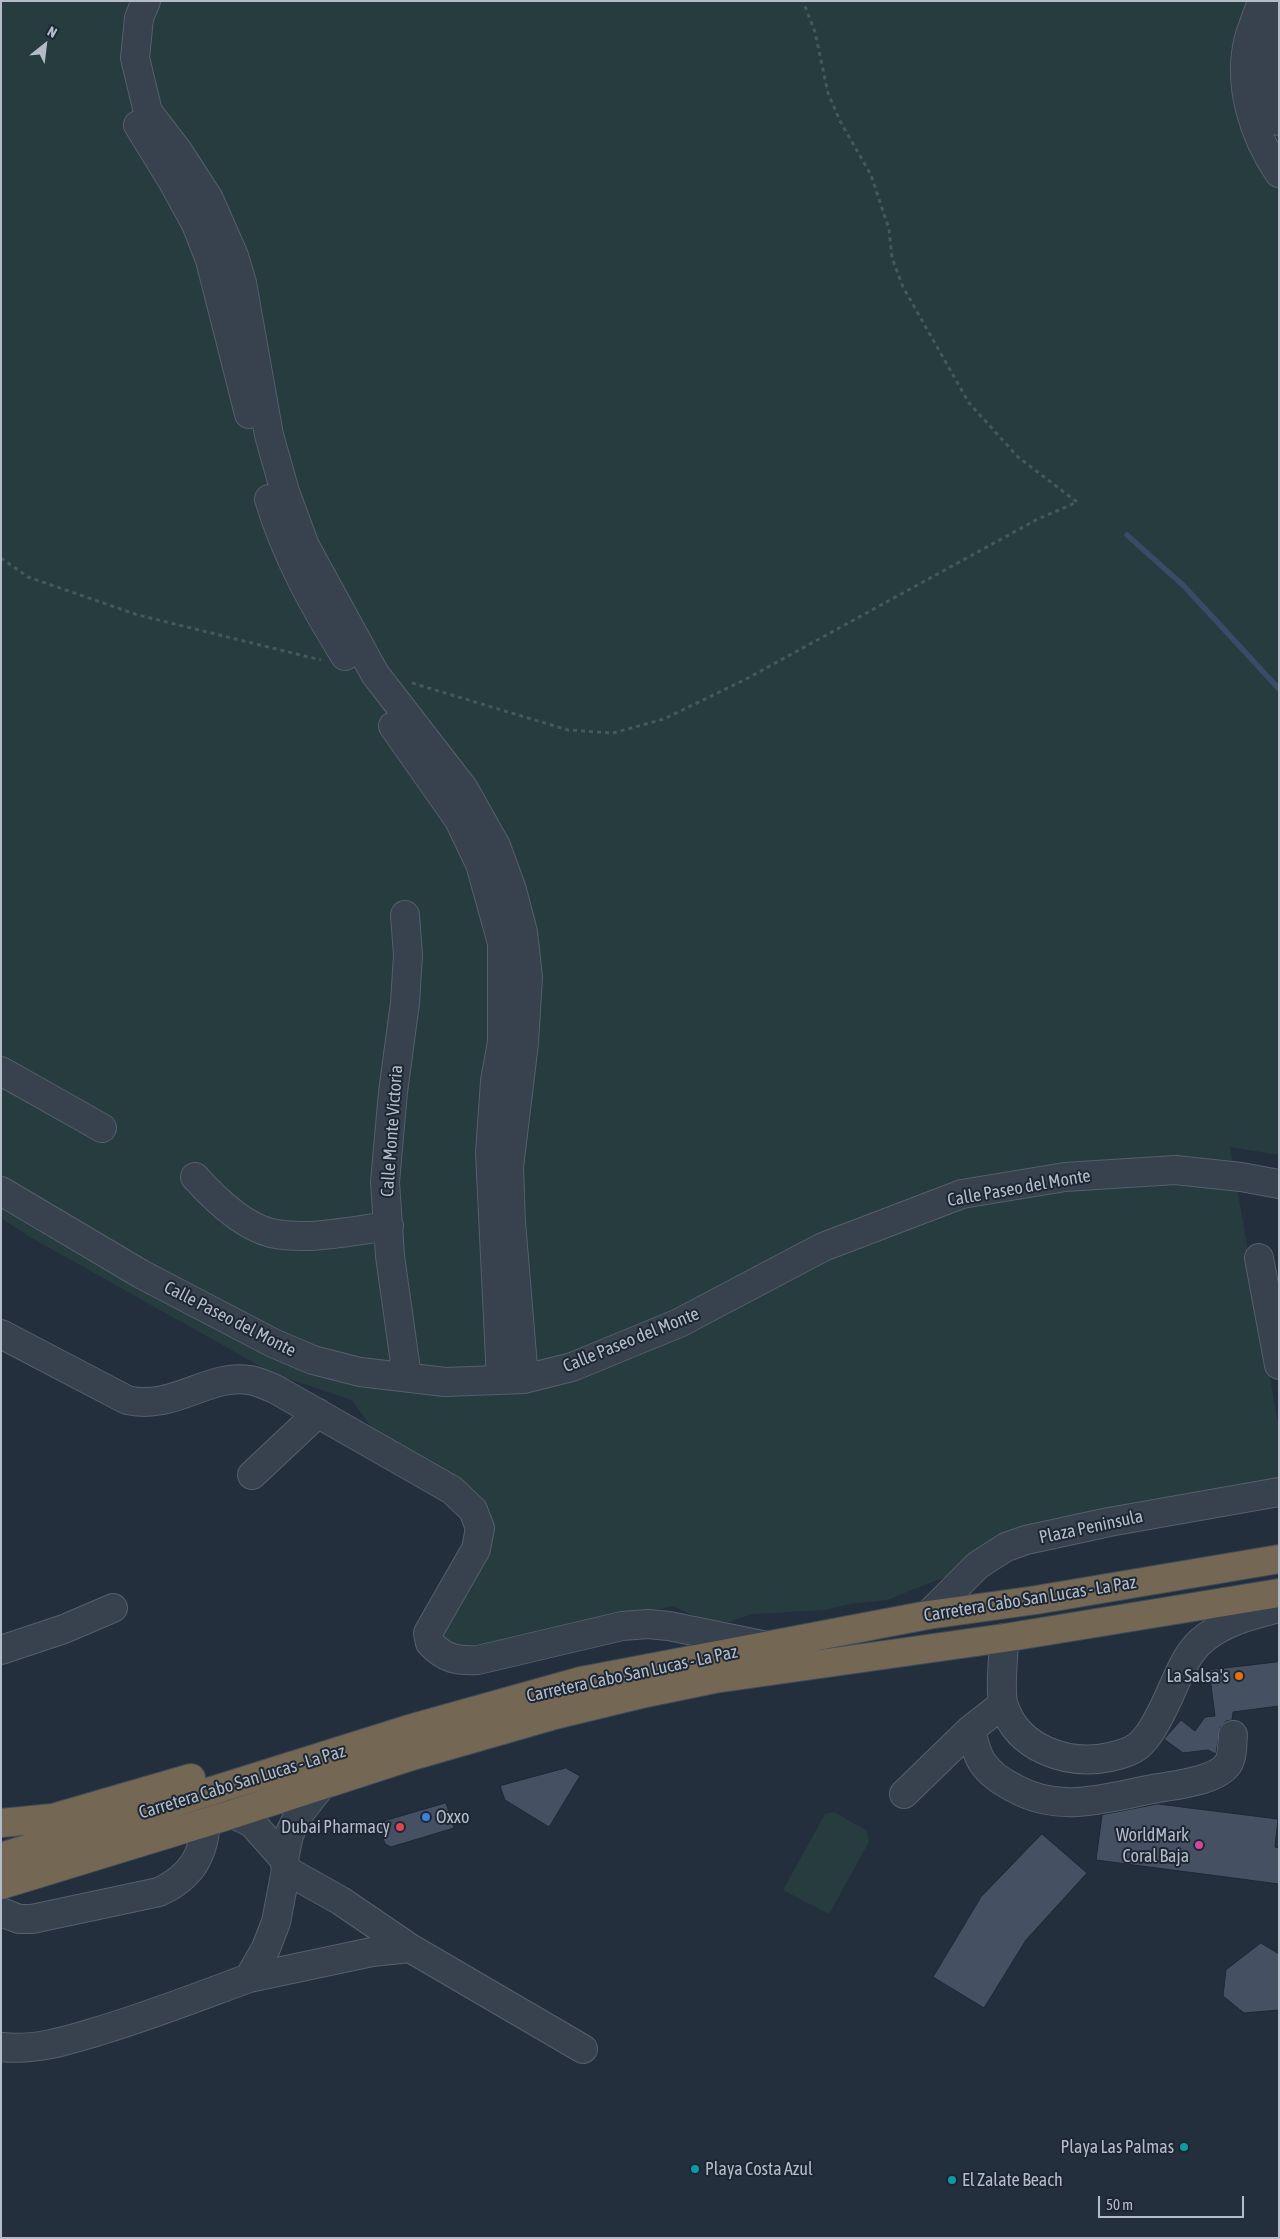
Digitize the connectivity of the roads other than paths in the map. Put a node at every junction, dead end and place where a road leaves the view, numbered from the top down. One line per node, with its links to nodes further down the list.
1 (1262, 1): 4 (street)
2 (138, 2): 7 (street)
3 (1279, 8): 4 (street)
4 (1258, 61): 5 (street); 6 (street)
5 (1279, 121)
6 (1279, 173)
7 (222, 258): 9 (street); 9 (street)
8 (405, 915): 15 (street, Calle Monte Victoria)
9 (513, 1042): 20 (street)
10 (1, 1071): 11 (street)
11 (102, 1128)
12 (195, 1177): 15 (street)
13 (1279, 1184): 20 (street, Calle Paseo del Monte)
14 (1, 1191): 19 (street, Calle Paseo del Monte)
15 (389, 1226): 19 (street, Calle Monte Victoria)
16 (1259, 1258): 18 (street)
17 (1, 1334): 21 (street)
18 (1279, 1365)
19 (407, 1377): 20 (street, Calle Paseo del Monte)
20 (512, 1380)
21 (318, 1413): 22 (street); 30 (street)
22 (252, 1474)
23 (1279, 1492): 28 (street, Plaza Peninsula)
24 (1279, 1559): 28 (highway, Carretera Cabo San Lucas - La Paz)
25 (1279, 1594): 29 (highway, Carretera Cabo San Lucas - La Paz)
26 (113, 1608): 31 (street)
27 (1279, 1608): 32 (street)
28 (928, 1615): 30 (highway, Carretera Cabo San Lucas - La Paz)
29 (1004, 1638): 32 (street); 36 (highway, Carretera Cabo San Lucas - La Paz)
30 (767, 1646): 33 (highway, Carretera Cabo San Lucas - La Paz)
31 (1, 1650)
32 (1003, 1704): 34 (street)
33 (409, 1729): 39 (highway); 43 (highway, Carretera Cabo San Lucas - La Paz)
34 (970, 1730): 35 (street); 37 (street)
35 (1233, 1734)
36 (321, 1786): 38 (highway, Carretera Cabo San Lucas - La Paz); 44 (street)
37 (904, 1794)
38 (234, 1814): 40 (highway, Carretera Cabo San Lucas - La Paz); 44 (street)
39 (53, 1818): 41 (highway); 42 (street)
40 (206, 1821): 45 (highway, Carretera Cabo San Lucas - La Paz); 46 (street)
41 (1, 1823)
42 (1, 1829)
43 (1, 1857)
44 (285, 1864): 47 (street); 48 (street)
45 (1, 1885)
46 (1, 1912)
47 (410, 1948): 48 (street); 50 (street)
48 (249, 1978): 49 (street)
49 (1, 2047)
50 (583, 2049)

